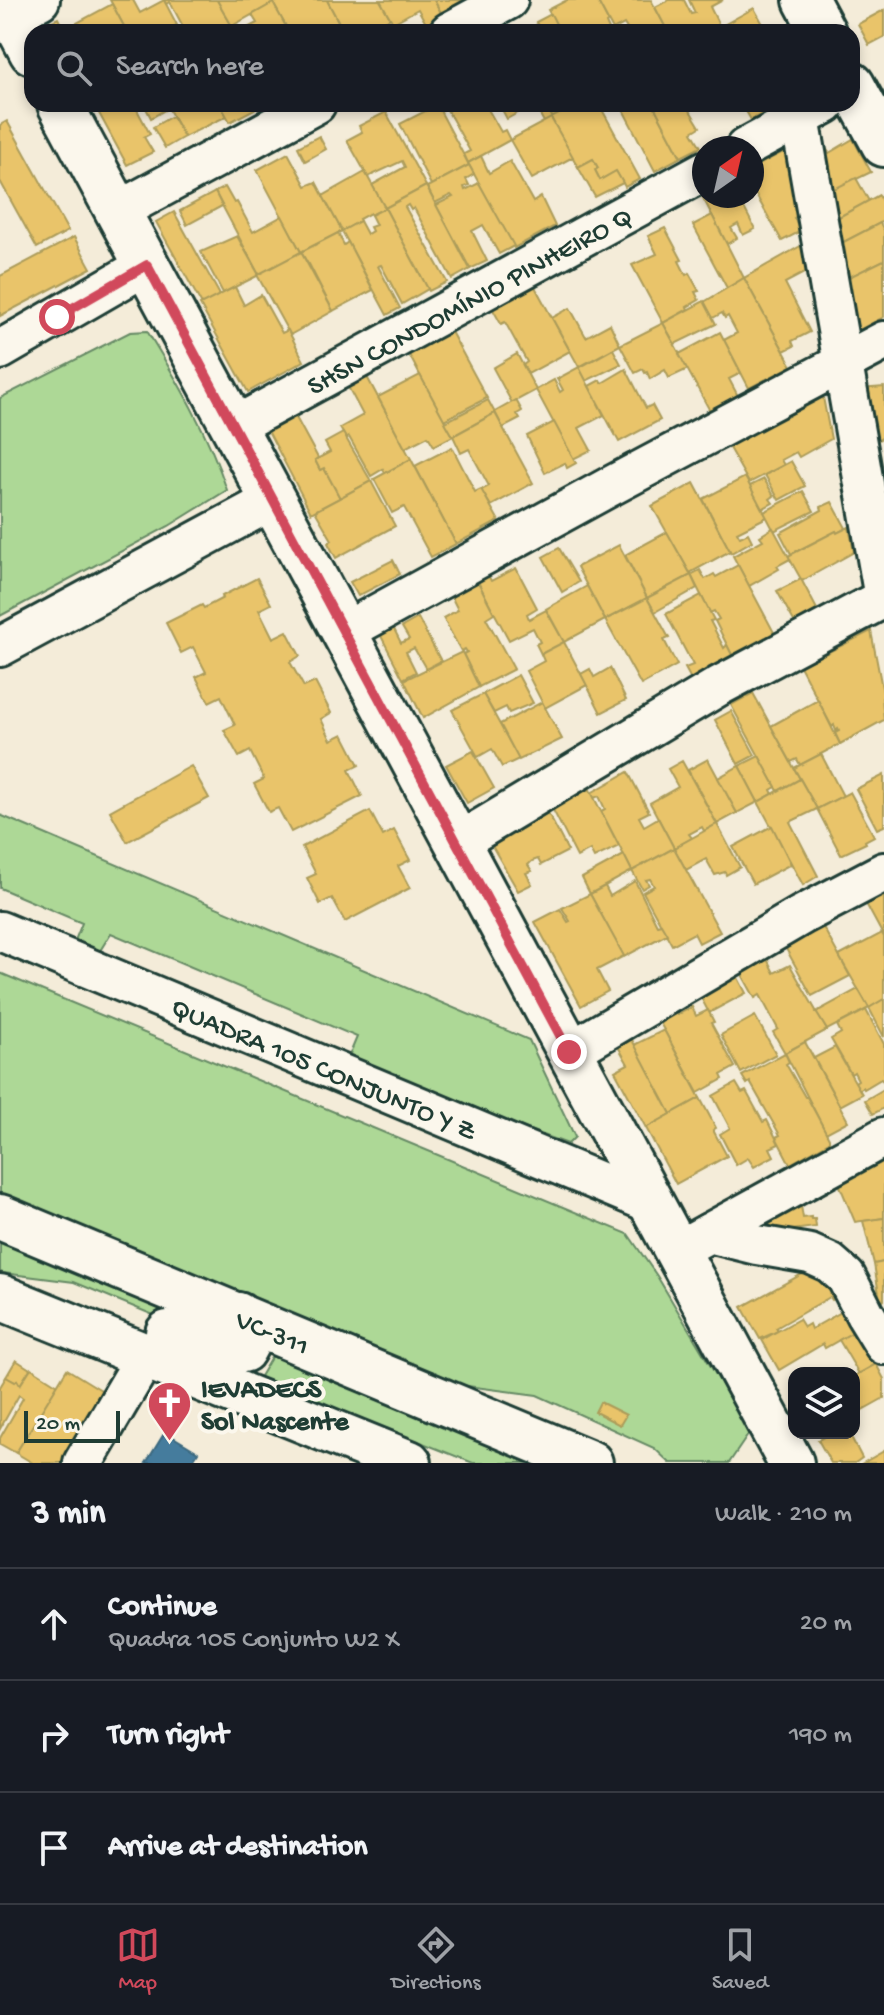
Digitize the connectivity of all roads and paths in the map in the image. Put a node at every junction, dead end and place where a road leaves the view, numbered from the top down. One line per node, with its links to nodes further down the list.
1 (508, 0): 3 (street)
2 (806, 0): 4 (street)
3 (464, 24)
4 (819, 24)
5 (64, 112): 13 (street)
6 (301, 112): 13 (street)
7 (810, 112): 10 (street)
8 (837, 112): 17 (street)
9 (852, 112): 11 (street)
10 (764, 137)
11 (884, 144)
12 (692, 178): 18 (street, SHSN CONDOMÍNIO PINHEIRO Q)
13 (118, 211): 14 (street)
14 (147, 265): 16 (street); 18 (street)
15 (884, 341): 17 (street)
16 (0, 350)
17 (844, 363): 20 (street); 21 (street)
18 (233, 427): 19 (street)
19 (273, 500): 21 (street); 22 (street)
20 (884, 598): 23 (street)
21 (344, 632): 23 (street)
22 (0, 647)
23 (457, 843): 26 (street)
24 (884, 872): 26 (street)
25 (0, 931): 28 (street, QUADRA 105 CONJUNTO Y Z)
26 (569, 1052): 28 (street)
27 (884, 1137): 30 (street)
28 (650, 1203): 30 (street)
29 (0, 1217): 32 (street, VC-311)
30 (692, 1242): 33 (street); 35 (street)
31 (0, 1296): 32 (street); 34 (street)
32 (238, 1315): 39 (street, VC-311)
33 (884, 1345)
34 (146, 1356): 36 (street); 37 (street)
35 (767, 1444): 40 (street)
36 (364, 1455): 38 (street)
37 (83, 1463)
38 (409, 1463)
39 (590, 1463)
40 (791, 1463)

